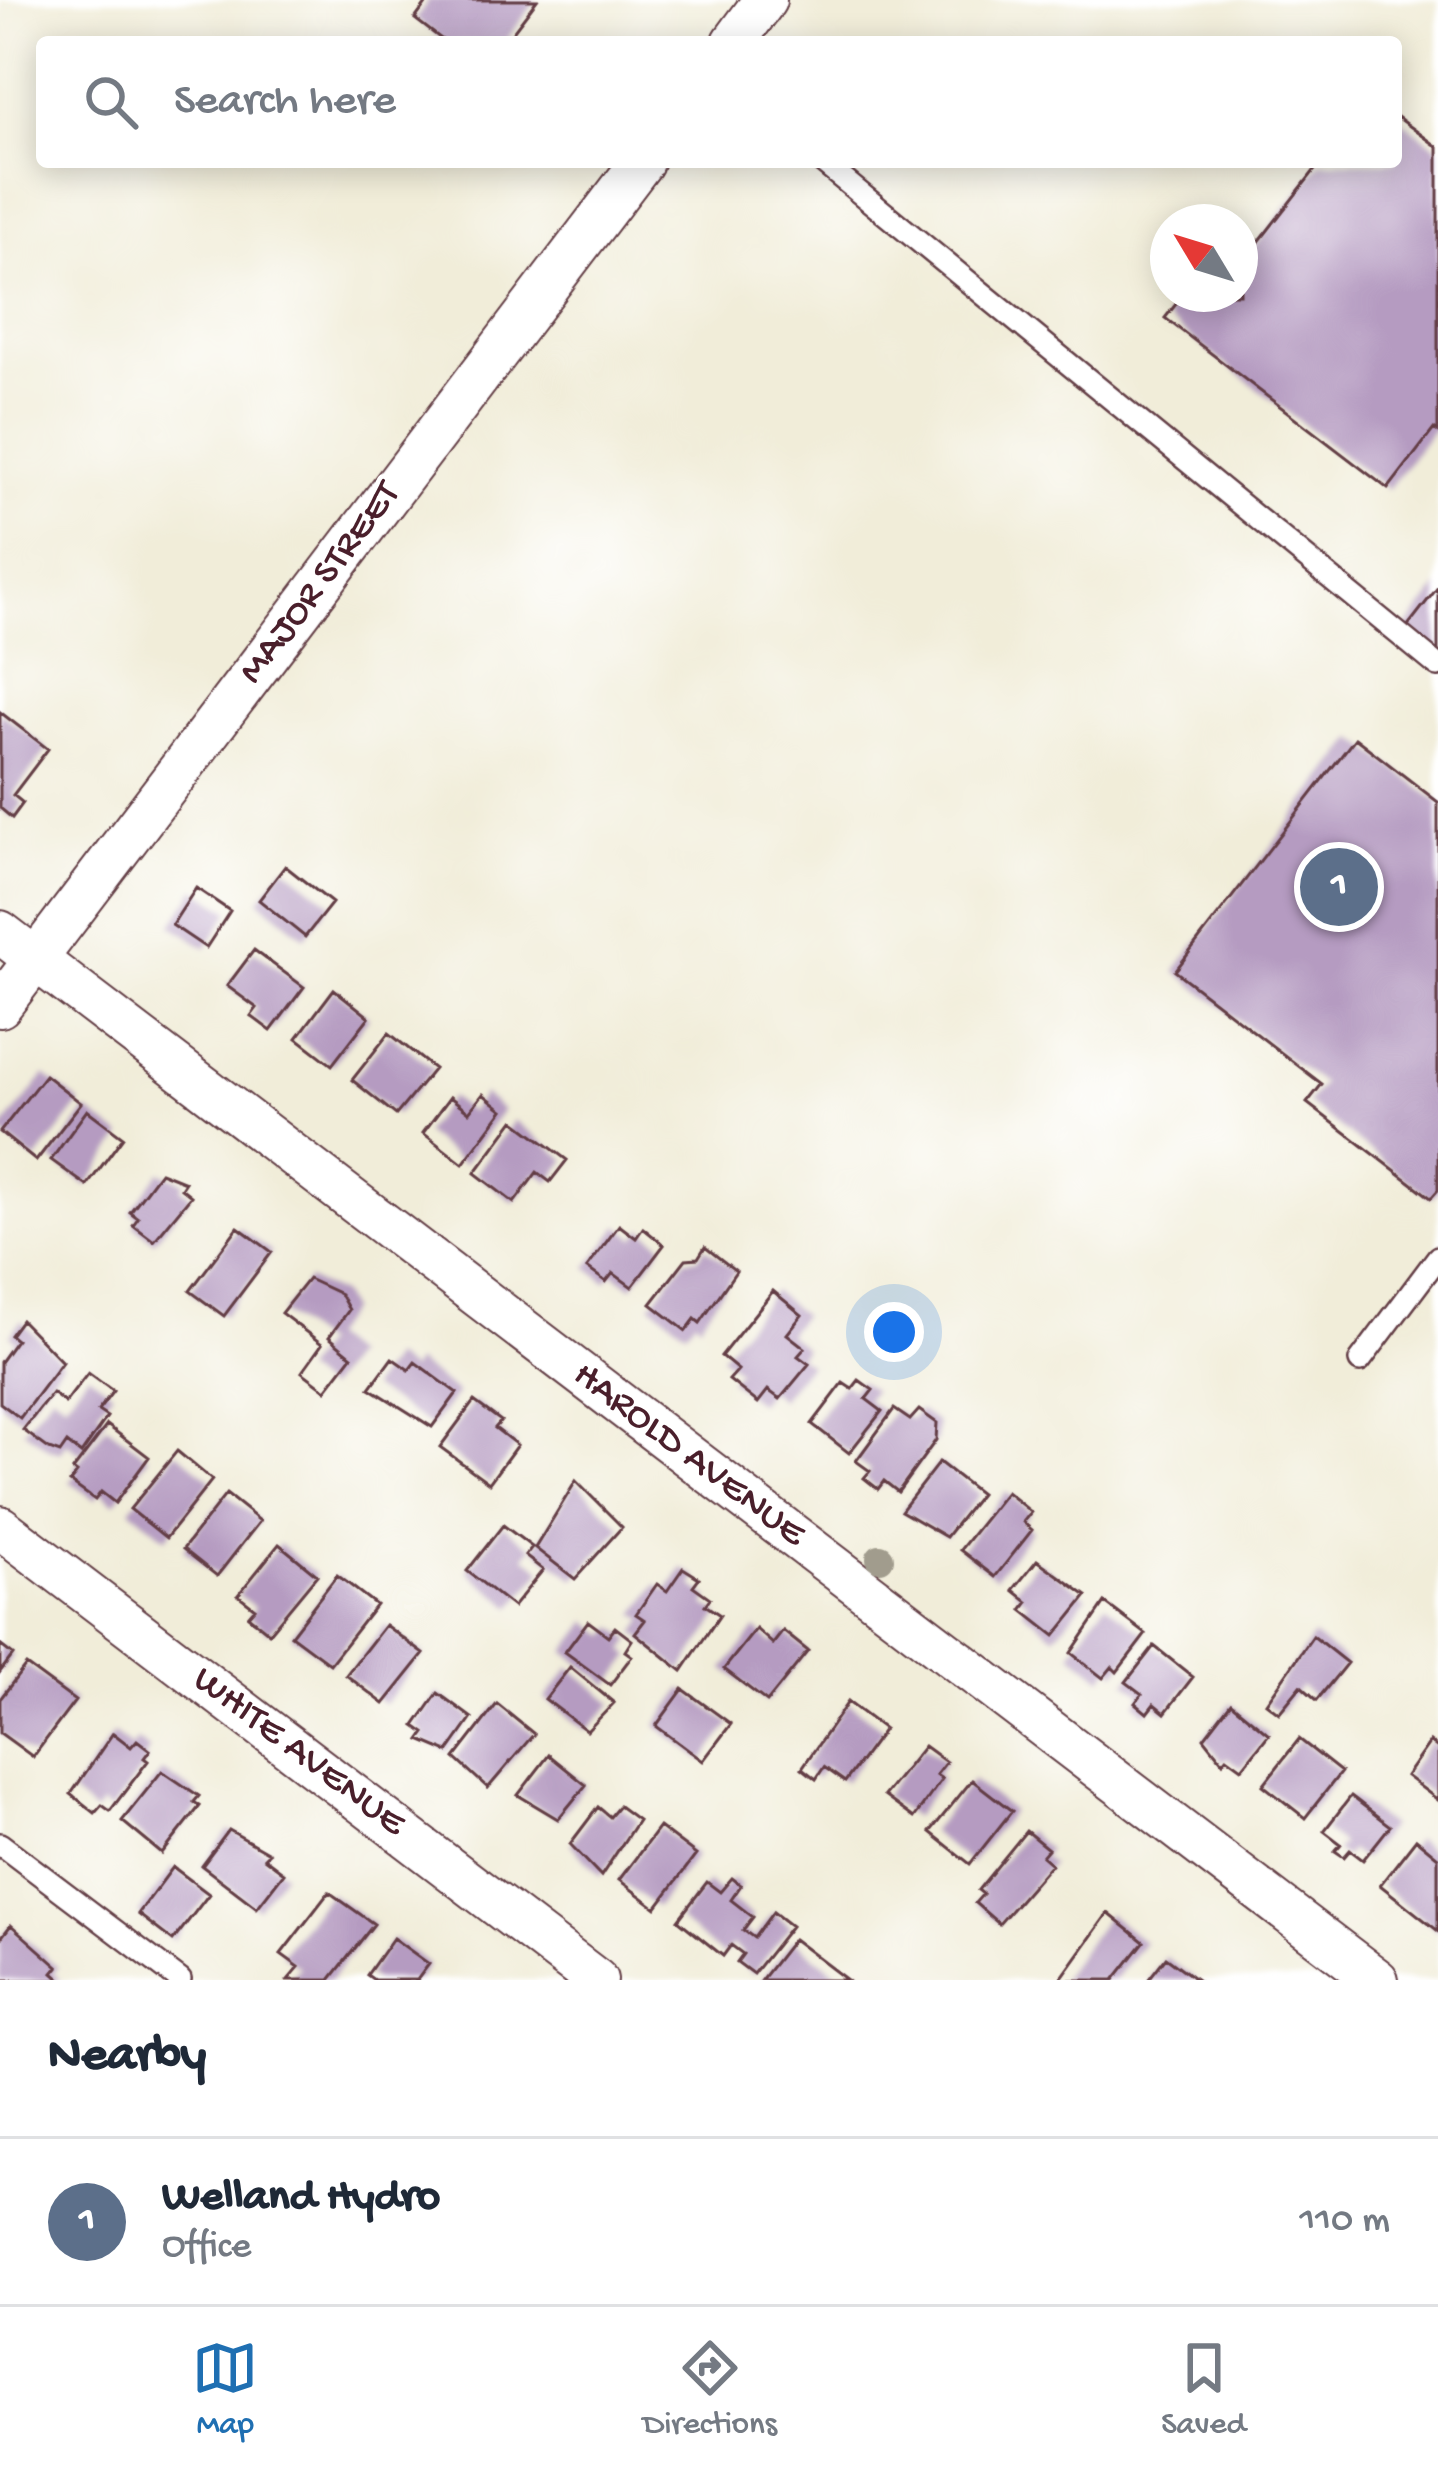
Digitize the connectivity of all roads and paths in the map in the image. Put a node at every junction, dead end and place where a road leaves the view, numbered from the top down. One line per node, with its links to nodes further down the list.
1 (766, 0): 2 (street)
2 (739, 36)
3 (637, 168): 7 (street, MAJOR STREET)
4 (828, 168): 5 (lane)
5 (1438, 666)
6 (0, 932): 7 (street, HAROLD AVENUE)
7 (36, 959): 8 (street, MAJOR STREET); 15 (street, HAROLD AVENUE)
8 (0, 1006)
9 (1438, 1257): 10 (lane)
10 (1360, 1360)
11 (0, 1526): 14 (street, WHITE AVENUE)
12 (0, 1844): 13 (lane)
13 (180, 1980)
14 (596, 1980)
15 (1377, 1980)

